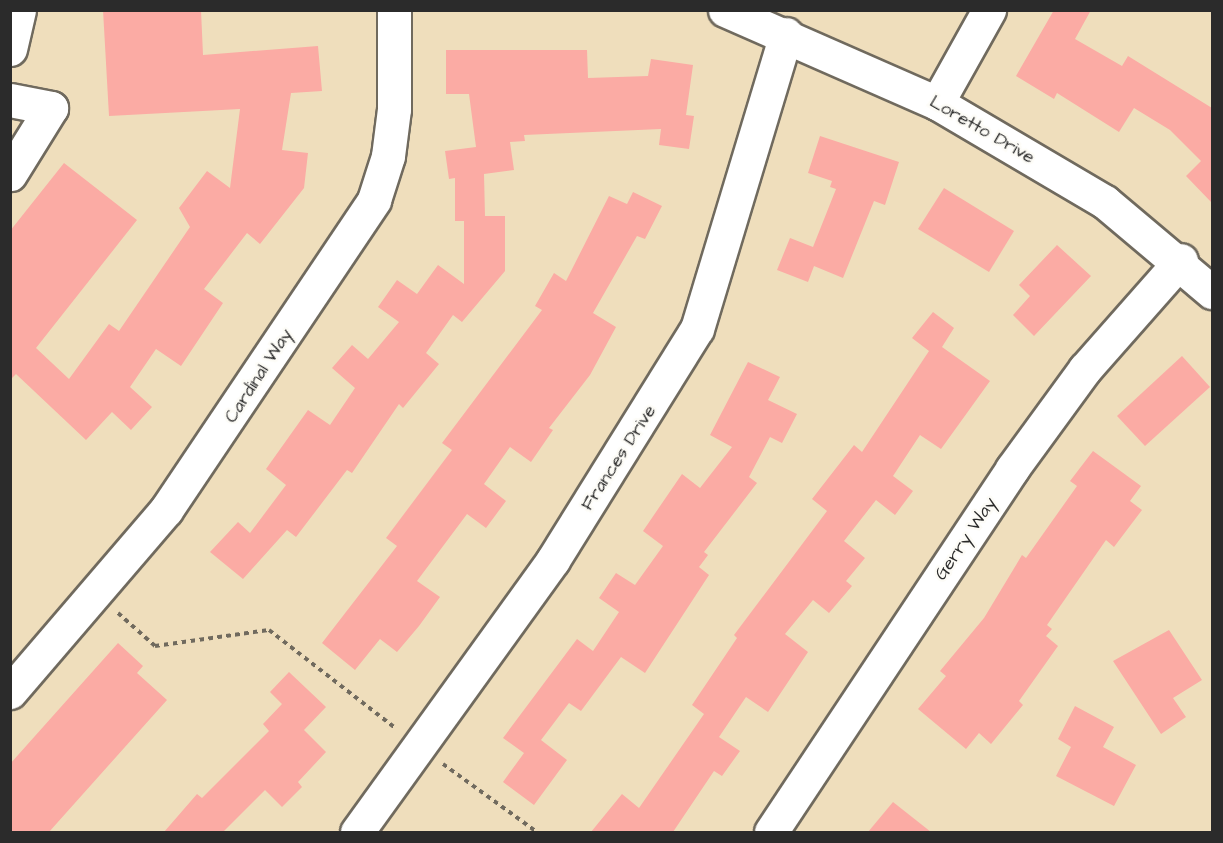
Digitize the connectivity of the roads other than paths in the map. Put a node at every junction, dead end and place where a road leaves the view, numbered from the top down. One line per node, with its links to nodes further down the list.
1 (19, 10): 6 (street)
2 (394, 10): 12 (street, Cardinal Way)
3 (725, 10): 5 (street, Loretto Drive)
4 (989, 10): 8 (street)
5 (786, 34): 8 (street, Loretto Drive); 13 (street, Frances Drive)
6 (10, 49)
7 (10, 100): 9 (street)
8 (937, 103): 10 (street, Loretto Drive)
9 (10, 174)
10 (1181, 260): 11 (street, Loretto Drive); 14 (street, Gerry Way)
11 (1212, 292)
12 (10, 692)
13 (357, 832)
14 (771, 832)

